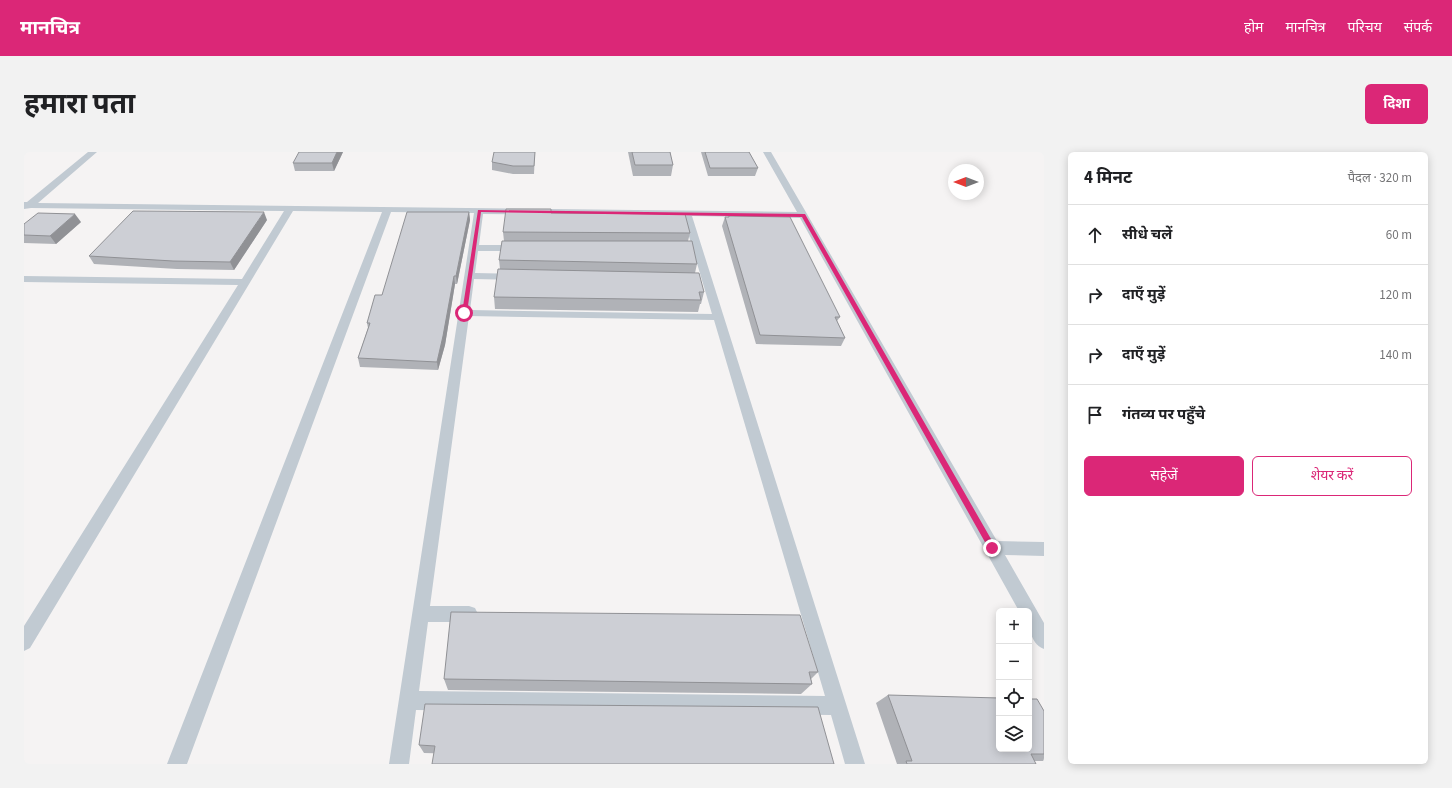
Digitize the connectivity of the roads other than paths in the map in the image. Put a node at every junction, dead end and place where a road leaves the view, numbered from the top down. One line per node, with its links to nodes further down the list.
1 (93, 152): 3 (lane)
2 (767, 152): 8 (lane)
3 (26, 207): 4 (lane)
4 (290, 209): 5 (lane); 14 (lane)
5 (387, 210): 6 (lane); 27 (lane)
6 (479, 211): 7 (lane); 9 (lane)
7 (687, 214): 8 (lane); 16 (lane)
8 (804, 215): 17 (lane)
9 (474, 248): 10 (lane); 11 (lane)
10 (528, 248)
11 (470, 276): 12 (lane); 15 (lane)
12 (525, 277)
13 (24, 279): 14 (lane)
14 (245, 282): 24 (lane)
15 (464, 313): 16 (lane); 20 (lane)
16 (719, 317): 26 (lane)
17 (992, 548): 18 (lane); 19 (lane)
18 (1044, 549)
19 (1026, 608)
20 (421, 614): 21 (lane); 25 (lane)
21 (484, 615)
22 (1032, 619): 23 (lane)
23 (1044, 640)
24 (24, 641)
25 (409, 700): 26 (lane); 28 (lane)
26 (837, 706): 29 (lane)
27 (177, 764)
28 (399, 764)
29 (855, 764)

